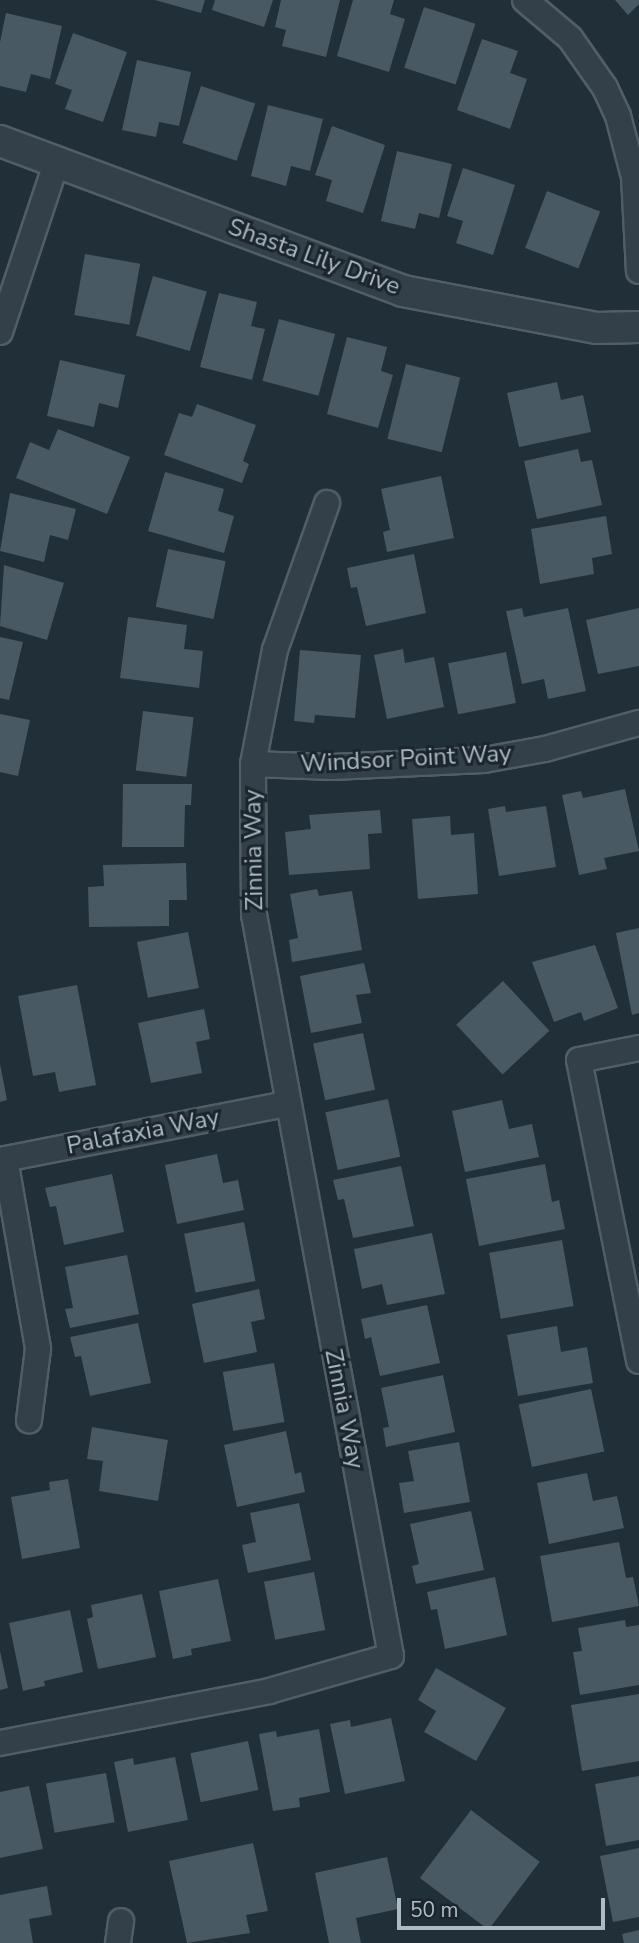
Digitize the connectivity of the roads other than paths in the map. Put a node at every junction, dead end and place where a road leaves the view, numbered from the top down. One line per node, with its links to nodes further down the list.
1 (525, 0): 4 (street)
2 (0, 141): 3 (street, Shasta Lily Drive)
3 (57, 161): 5 (street, Shasta Lily Drive); 6 (street)
4 (639, 271)
5 (639, 327)
6 (0, 332)
7 (327, 503): 9 (street, Zinnia Way)
8 (639, 723): 9 (street, Windsor Point Way)
9 (253, 765): 11 (street, Zinnia Way)
10 (639, 1048): 13 (street)
11 (286, 1104): 12 (street, Palafaxia Way); 15 (street, Zinnia Way)
12 (3, 1159): 14 (street)
13 (639, 1361)
14 (29, 1420)
15 (0, 1742)

